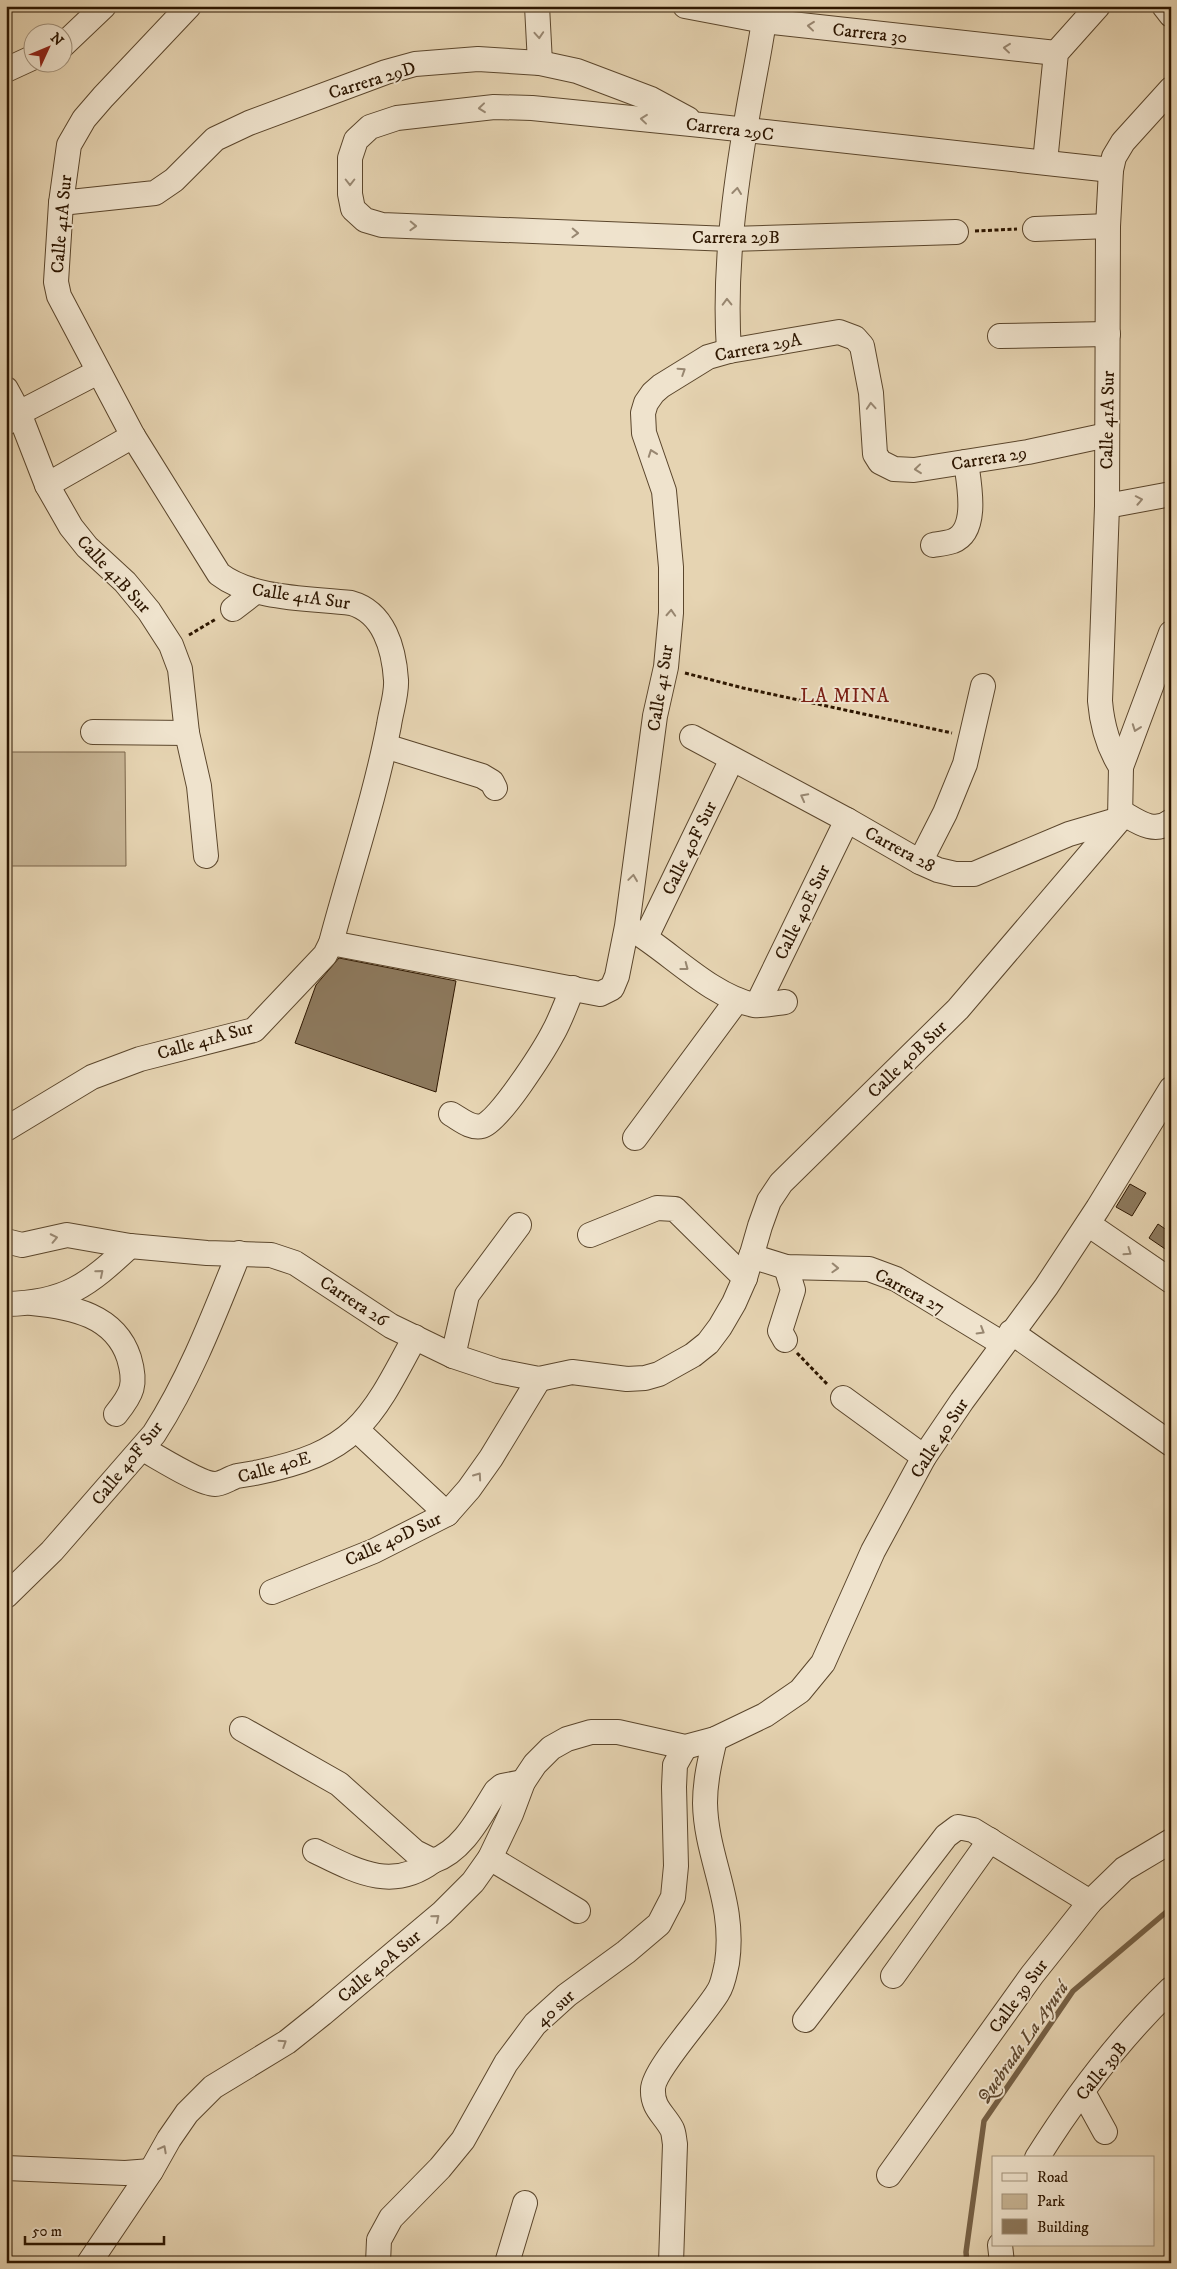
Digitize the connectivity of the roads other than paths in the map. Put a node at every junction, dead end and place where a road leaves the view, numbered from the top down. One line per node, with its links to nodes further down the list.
1 (104, 6): 9 (street)
2 (189, 6): 19 (street, Calle 41A Sur)
3 (537, 6): 12 (street, one-way to 12)
4 (685, 6): 7 (street, Carrera 30)
5 (1098, 6): 10 (street)
6 (1164, 6): 8 (street)
7 (765, 14): 10 (street, Carrera 30, one-way to 7); 16 (street)
8 (1171, 15)
9 (72, 36)
10 (1056, 53): 17 (street)
11 (22, 63): 13 (street)
12 (540, 63): 15 (street, Carrera 29D); 19 (street, Carrera 29D)
13 (6, 70)
14 (1171, 89): 18 (street, Calle 41A Sur)
15 (701, 125): 16 (street, Carrera 29C); 20 (street, Carrera 29C, one-way to 20)
16 (745, 131): 17 (street, Carrera 29C); 24 (street, one-way to 16)
17 (1045, 162): 18 (street, Carrera 29C)
18 (1111, 170): 21 (street, Calle 41A Sur)
19 (61, 203): 28 (street, Calle 41A Sur)
20 (365, 220): 24 (street, Carrera 29B, one-way to 24)
21 (1108, 226): 22 (street); 25 (street, Calle 41A Sur)
22 (1035, 229)
23 (956, 232): 24 (street, Carrera 29B)
24 (730, 239): 27 (street, one-way to 24)
25 (1108, 334): 26 (street); 32 (street, Calle 41A Sur)
26 (1000, 336)
27 (729, 351): 30 (street, Carrera 29A, one-way to 27); 34 (street, Carrera 29A, one-way to 27)
28 (98, 372): 31 (street); 33 (street, Calle 41A Sur)
29 (6, 389): 31 (street, Calle 41B Sur)
30 (646, 403): 58 (street, Calle 41 Sur, one-way to 30)
31 (12, 418): 36 (street, Calle 41B Sur)
32 (1107, 435): 35 (street, Carrera 29); 38 (street, Calle 41A Sur)
33 (133, 436): 36 (street); 40 (street, Calle 41A Sur)
34 (874, 454): 35 (street, Carrera 29, one-way to 34)
35 (966, 462): 39 (street)
36 (47, 485): 47 (street, Calle 41B Sur)
37 (1171, 494): 38 (street, one-way to 37)
38 (1107, 506): 51 (street, Calle 41A Sur)
39 (933, 545)
40 (255, 592): 41 (street); 49 (street, Calle 41A Sur)
41 (233, 609)
42 (1171, 633): 45 (street)
43 (1171, 683): 45 (street)
44 (983, 686): 57 (street)
45 (1149, 692): 51 (street, one-way to 51)
46 (93, 732): 47 (street)
47 (187, 733): 56 (street, Calle 41B Sur)
48 (692, 738): 50 (street, Carrera 28)
49 (385, 746): 52 (street); 59 (street, Calle 41A Sur)
50 (732, 758): 54 (street, Carrera 28, one-way to 50); 58 (street, Calle 40F Sur)
51 (1121, 767): 53 (street)
52 (495, 788)
53 (1120, 815): 55 (street); 57 (street, Carrera 28); 73 (street, Calle 40B Sur)
54 (847, 820): 57 (street, Carrera 28); 62 (street, Calle 40E Sur)
55 (1171, 821)
56 (206, 856)
57 (920, 862)
58 (636, 932): 60 (street, Calle 41 Sur); 62 (street, one-way to 62)
59 (330, 943): 60 (street); 65 (street, Calle 41A Sur)
60 (573, 988): 64 (street)
61 (785, 1002): 62 (street)
62 (747, 1003): 66 (street, Calle 40E Sur)
63 (1171, 1089): 67 (street, Calle 40 Sur)
64 (451, 1114)
65 (6, 1129)
66 (635, 1138)
67 (1088, 1224): 75 (street, one-way to 75); 79 (street, Calle 40 Sur)
68 (519, 1225): 82 (street)
69 (590, 1236): 73 (street)
70 (6, 1242): 71 (street, Carrera 26, one-way to 71)
71 (130, 1246): 72 (street, Carrera 26); 76 (street, one-way to 71)
72 (239, 1253): 78 (street, Carrera 26); 88 (street, Calle 40F Sur)
73 (748, 1267): 74 (street, Carrera 27); 81 (street, Calle 40B Sur)
74 (786, 1267): 79 (street, Carrera 27, one-way to 79); 80 (street)
75 (1171, 1281)
76 (32, 1303): 77 (street); 85 (street)
77 (6, 1304)
78 (415, 1337): 82 (street, Carrera 26); 86 (street, Calle 40E)
79 (1007, 1338): 87 (street, Carrera 27); 89 (street, Calle 40 Sur)
80 (785, 1340)
81 (693, 1355): 83 (street, Carrera 26)
82 (453, 1356): 83 (street, Carrera 26)
83 (539, 1379): 90 (street, Calle 40D Sur, one-way to 83)
84 (843, 1398): 89 (street)
85 (116, 1414)
86 (357, 1430): 88 (street, Calle 40E); 90 (street)
87 (1171, 1444)
88 (143, 1449): 92 (street, Calle 40F Sur)
89 (924, 1457): 94 (street, Calle 40 Sur)
90 (447, 1514): 91 (street, Calle 40D Sur)
91 (272, 1592)
92 (6, 1596)
93 (242, 1729): 101 (street)
94 (715, 1739): 95 (street, Calle 40 Sur); 118 (street)
95 (685, 1747): 96 (street, Calle 40A Sur); 116 (street, 40 sur)
96 (523, 1782): 100 (street, Calle 40A Sur); 101 (street)
97 (990, 1840): 102 (street); 104 (street); 106 (street)
98 (1171, 1840): 102 (street, Calle 39 Sur)
99 (315, 1851): 101 (street)
100 (490, 1858): 103 (street); 111 (street, Calle 40A Sur, one-way to 100)
101 (433, 1861)
102 (1090, 1902): 112 (street, Calle 39 Sur)
103 (578, 1911)
104 (893, 1976)
105 (1171, 1989): 107 (street, Calle 39B)
106 (805, 2020)
107 (1082, 2092): 108 (street); 109 (street, Calle 39B)
108 (1105, 2132)
109 (1039, 2156)
110 (6, 2168): 111 (street)
111 (152, 2171): 115 (street, Calle 40A Sur)
112 (889, 2175)
113 (525, 2202): 117 (street)
114 (1000, 2246): 119 (street)
115 (89, 2263)
116 (378, 2263)
117 (507, 2263)
118 (671, 2263)
119 (1002, 2263)

